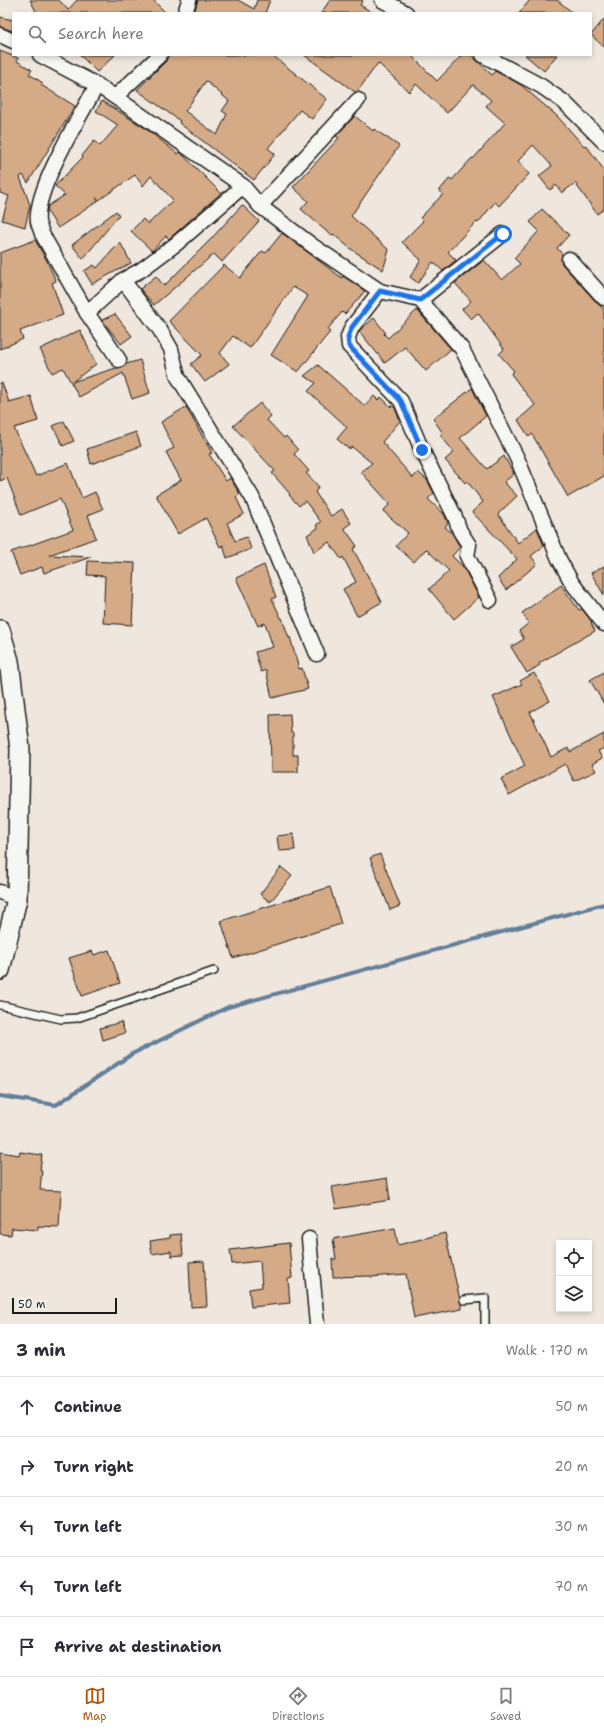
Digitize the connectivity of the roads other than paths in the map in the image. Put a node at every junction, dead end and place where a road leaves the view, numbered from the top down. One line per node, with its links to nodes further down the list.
1 (188, 0): 3 (street)
2 (382, 0): 4 (street)
3 (185, 12)
4 (404, 12)
5 (0, 35): 6 (street)
6 (12, 41)
7 (42, 56): 10 (street)
8 (159, 56): 11 (street)
9 (485, 56): 13 (street)
10 (97, 85): 11 (street); 22 (street)
11 (115, 97): 14 (street)
12 (358, 100): 15 (street)
13 (604, 142)
14 (243, 186): 15 (street); 18 (street)
15 (260, 206): 19 (street)
16 (503, 234): 21 (street)
17 (569, 259): 20 (street)
18 (123, 280): 22 (street); 27 (street)
19 (380, 291): 21 (street); 24 (street)
20 (604, 298)
21 (420, 300): 25 (street)
22 (86, 314): 23 (street)
23 (119, 360)
24 (490, 600)
25 (604, 624)
26 (0, 630): 28 (main road)
27 (317, 654)
28 (9, 896): 29 (main road)
29 (0, 970)
30 (214, 971): 31 (lane)
31 (0, 1005)
32 (310, 1240): 34 (street)
33 (464, 1300): 35 (lane)
34 (317, 1324)
35 (484, 1324)

